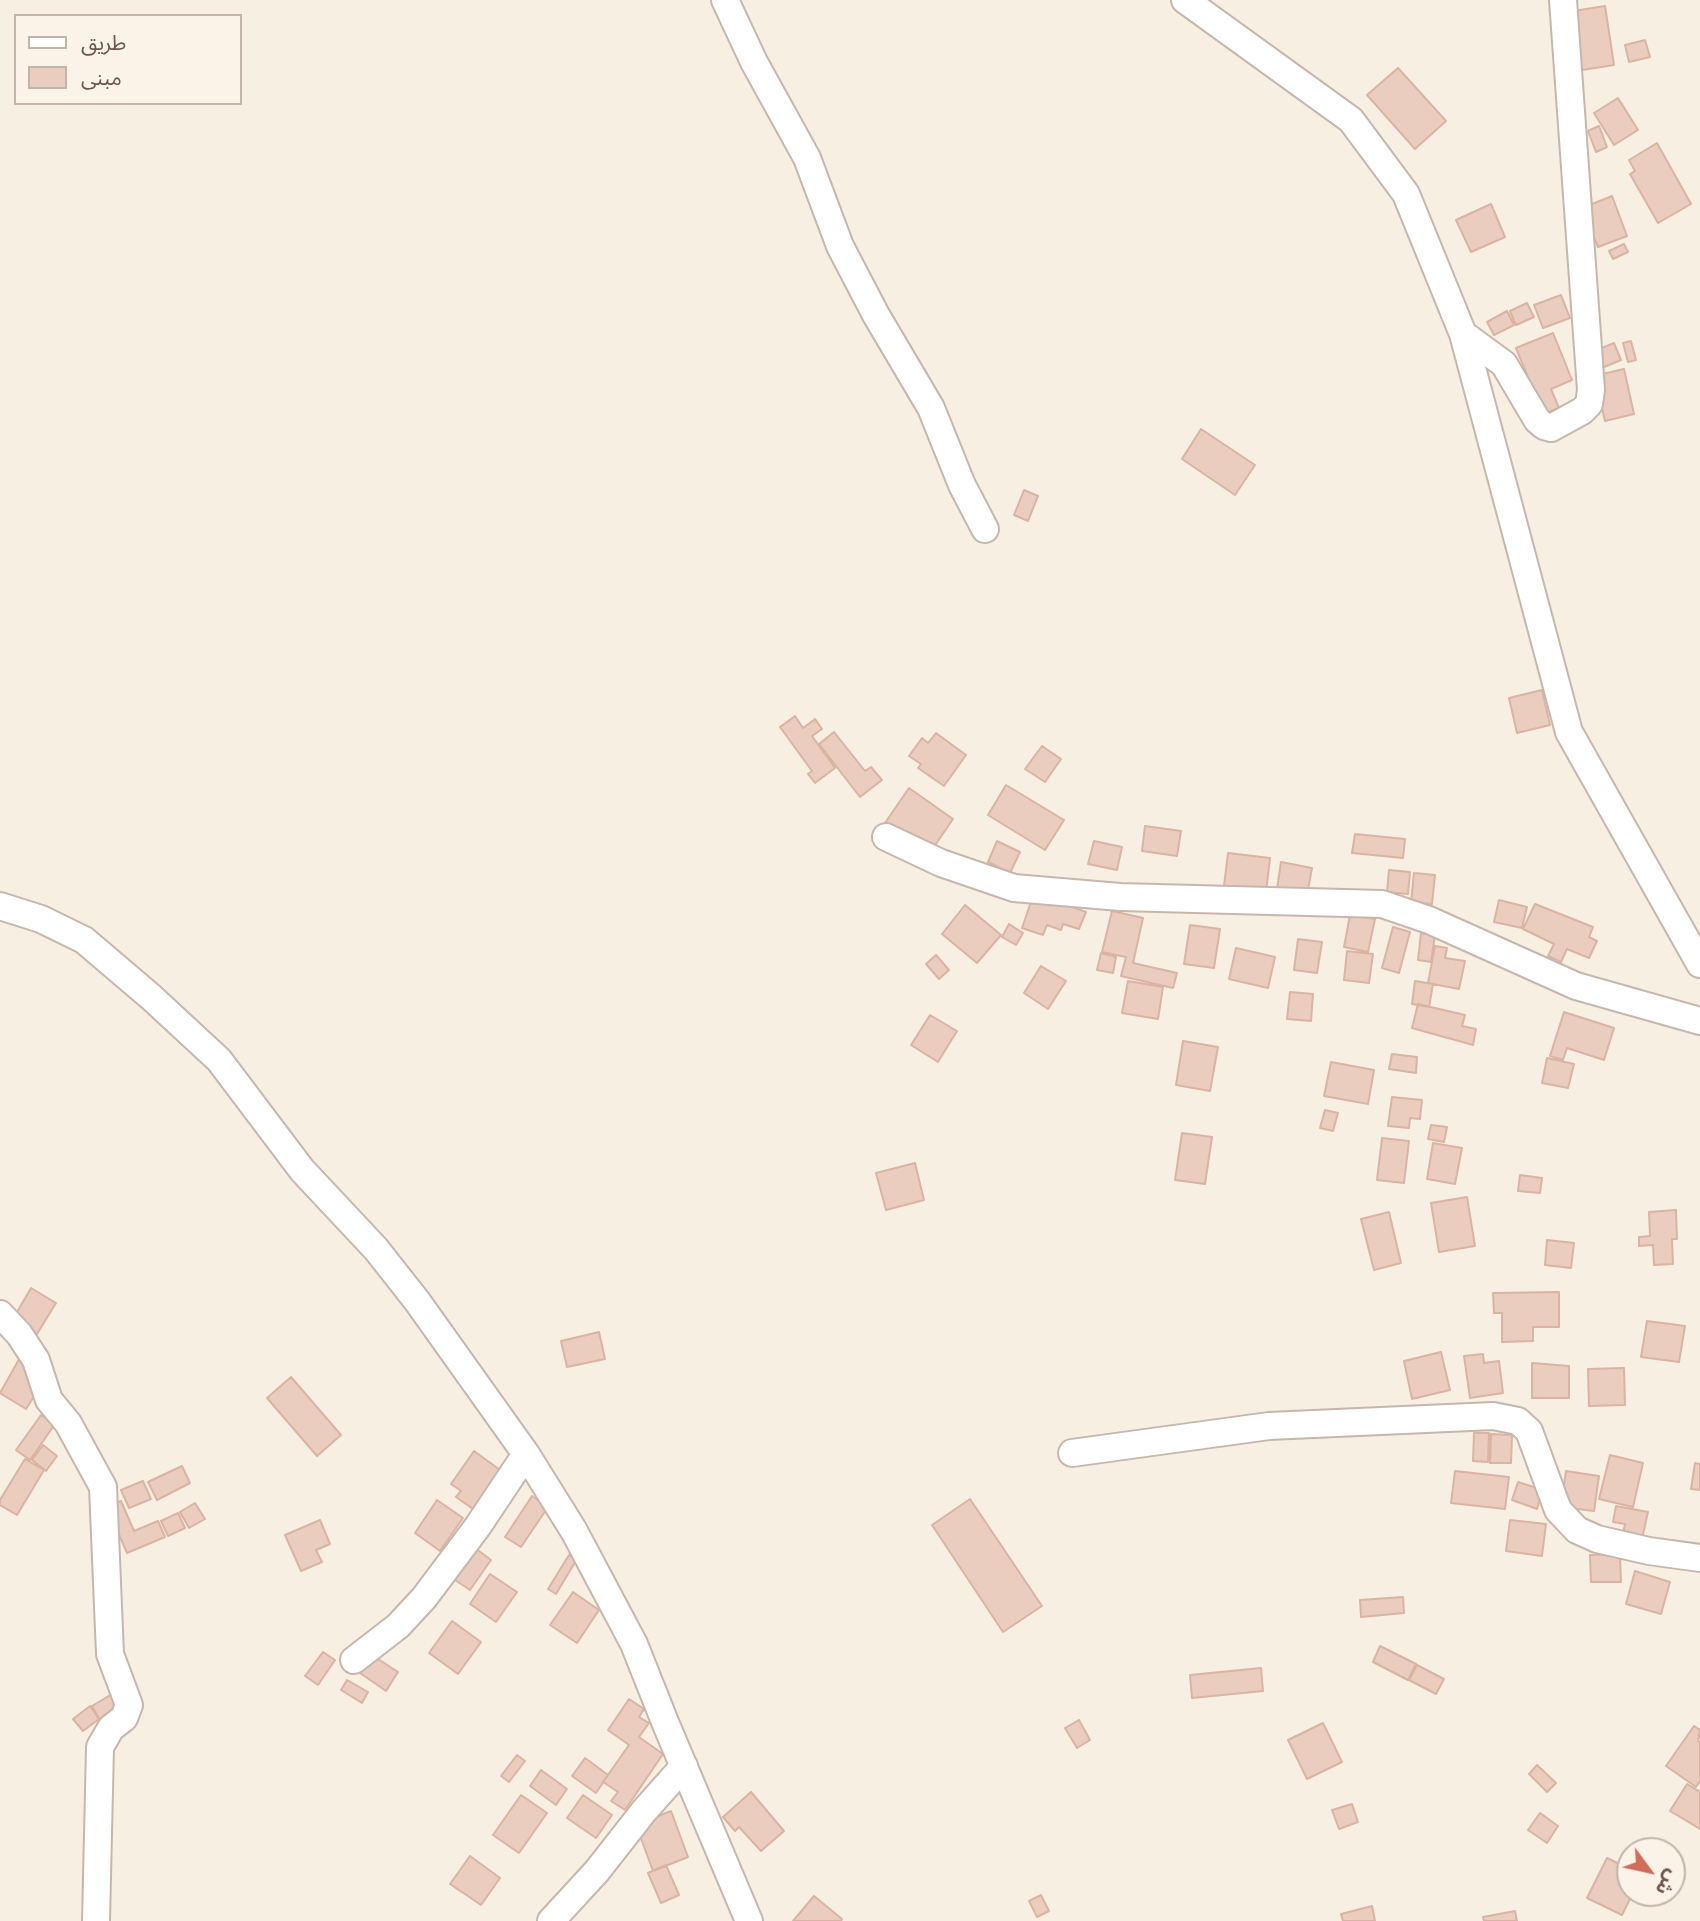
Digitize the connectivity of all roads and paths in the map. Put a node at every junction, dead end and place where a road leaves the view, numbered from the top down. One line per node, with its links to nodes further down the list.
1 (725, 0): 5 (street)
2 (1185, 0): 4 (street)
3 (1563, 0): 4 (street)
4 (1463, 334): 8 (street)
5 (985, 529)
6 (886, 837): 9 (street)
7 (0, 906): 12 (street)
8 (1700, 964)
9 (1700, 1021)
10 (0, 1314): 16 (street)
11 (1072, 1453): 13 (street)
12 (526, 1454): 14 (street); 15 (street)
13 (1700, 1558)
14 (354, 1660)
15 (684, 1766): 17 (street); 18 (street)
16 (96, 1921)
17 (551, 1921)
18 (749, 1921)

